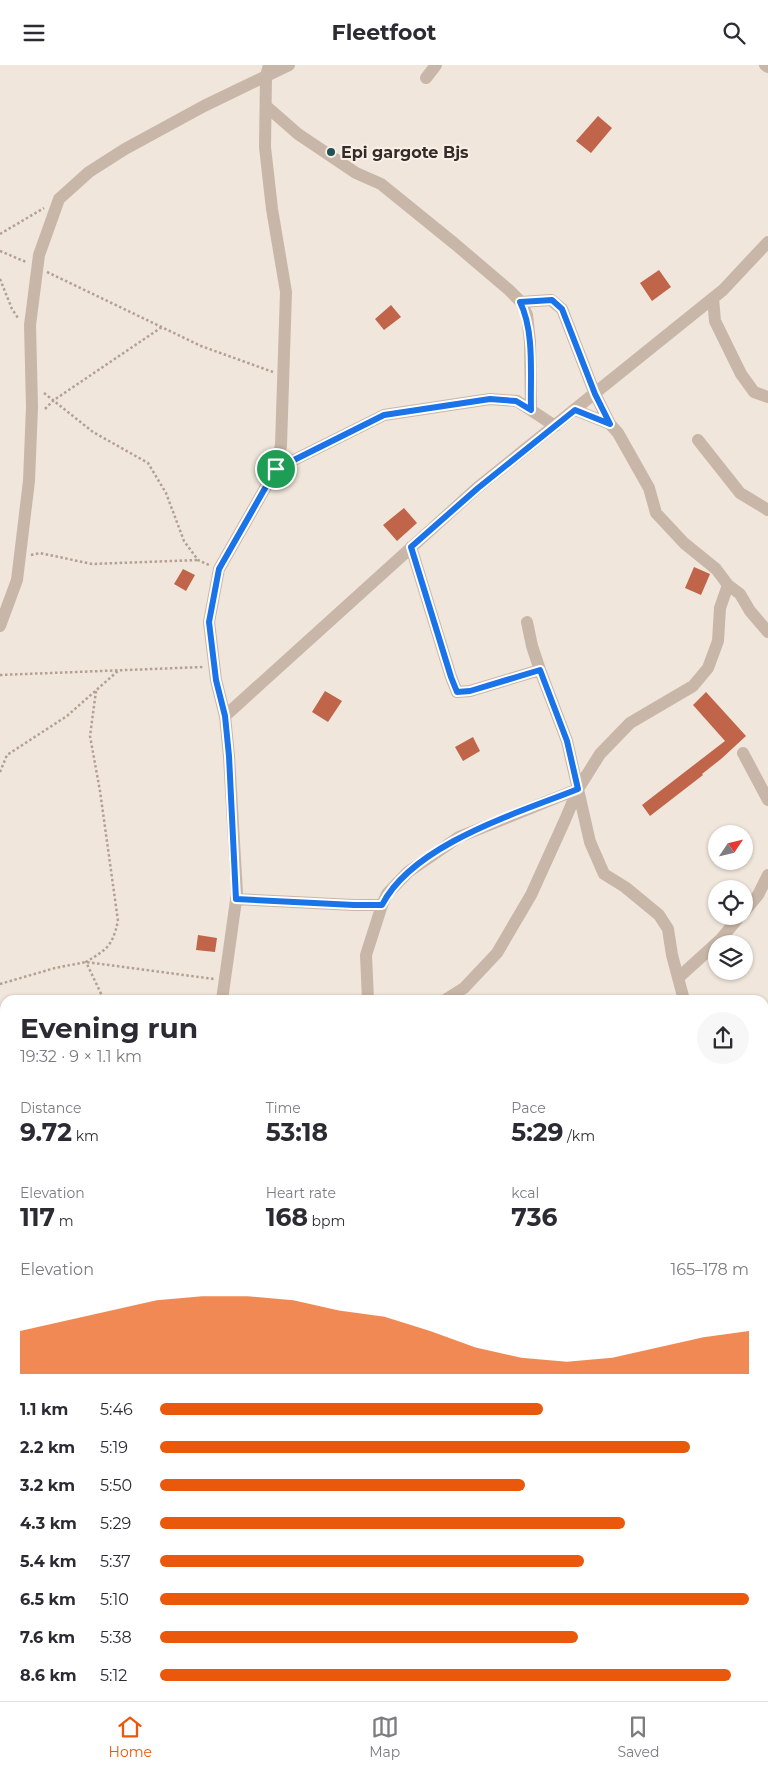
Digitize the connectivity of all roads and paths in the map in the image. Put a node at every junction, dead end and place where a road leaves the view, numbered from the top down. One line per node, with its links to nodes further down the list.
1 (289, 65): 3 (street)
2 (436, 65): 4 (street)
3 (268, 71): 5 (street); 6 (street)
4 (426, 78)
5 (266, 106): 13 (street); 16 (street)
6 (59, 199): 7 (path); 10 (street)
7 (0, 234)
8 (768, 242): 12 (street)
9 (0, 251): 10 (path)
10 (38, 267): 14 (path); 15 (street)
11 (0, 279): 15 (path)
12 (713, 298): 18 (street); 19 (street)
13 (520, 302): 18 (street); 21 (street)
14 (162, 327): 16 (path); 20 (path)
15 (30, 336): 17 (street)
16 (284, 376): 27 (street)
17 (32, 382): 20 (path); 23 (street)
18 (595, 394): 22 (street); 24 (street)
19 (768, 397)
20 (54, 400): 23 (path); 31 (path)
21 (531, 410): 25 (street); 27 (street)
22 (575, 410): 24 (street); 25 (street)
23 (31, 423): 30 (street)
24 (610, 424): 33 (street)
25 (555, 426): 29 (street)
26 (698, 440): 28 (street)
27 (276, 469): 32 (street)
28 (768, 510)
29 (411, 547): 39 (street); 42 (street)
30 (19, 559): 31 (path); 35 (street)
31 (198, 560): 32 (path)
32 (219, 569): 37 (street)
33 (728, 585): 36 (street); 45 (street)
34 (527, 622): 39 (street)
35 (0, 626)
36 (768, 632)
37 (214, 666): 38 (path); 42 (street)
38 (120, 669): 40 (path); 41 (path)
39 (540, 670): 45 (street)
40 (0, 675)
41 (96, 691): 44 (path); 52 (path)
42 (225, 716): 48 (street)
43 (742, 753): 46 (street)
44 (0, 772)
45 (578, 789): 50 (street); 53 (street); 59 (street)
46 (768, 800)
47 (768, 875): 49 (street)
48 (236, 899): 50 (street); 54 (street)
49 (753, 901)
50 (382, 905): 58 (street)
51 (732, 925): 53 (street)
52 (86, 962): 54 (path); 55 (path); 56 (path)
53 (678, 978): 60 (street)
54 (225, 980): 57 (street)
55 (0, 984)
56 (102, 995)
57 (223, 995)
58 (368, 995)
59 (453, 995)
60 (683, 995)

